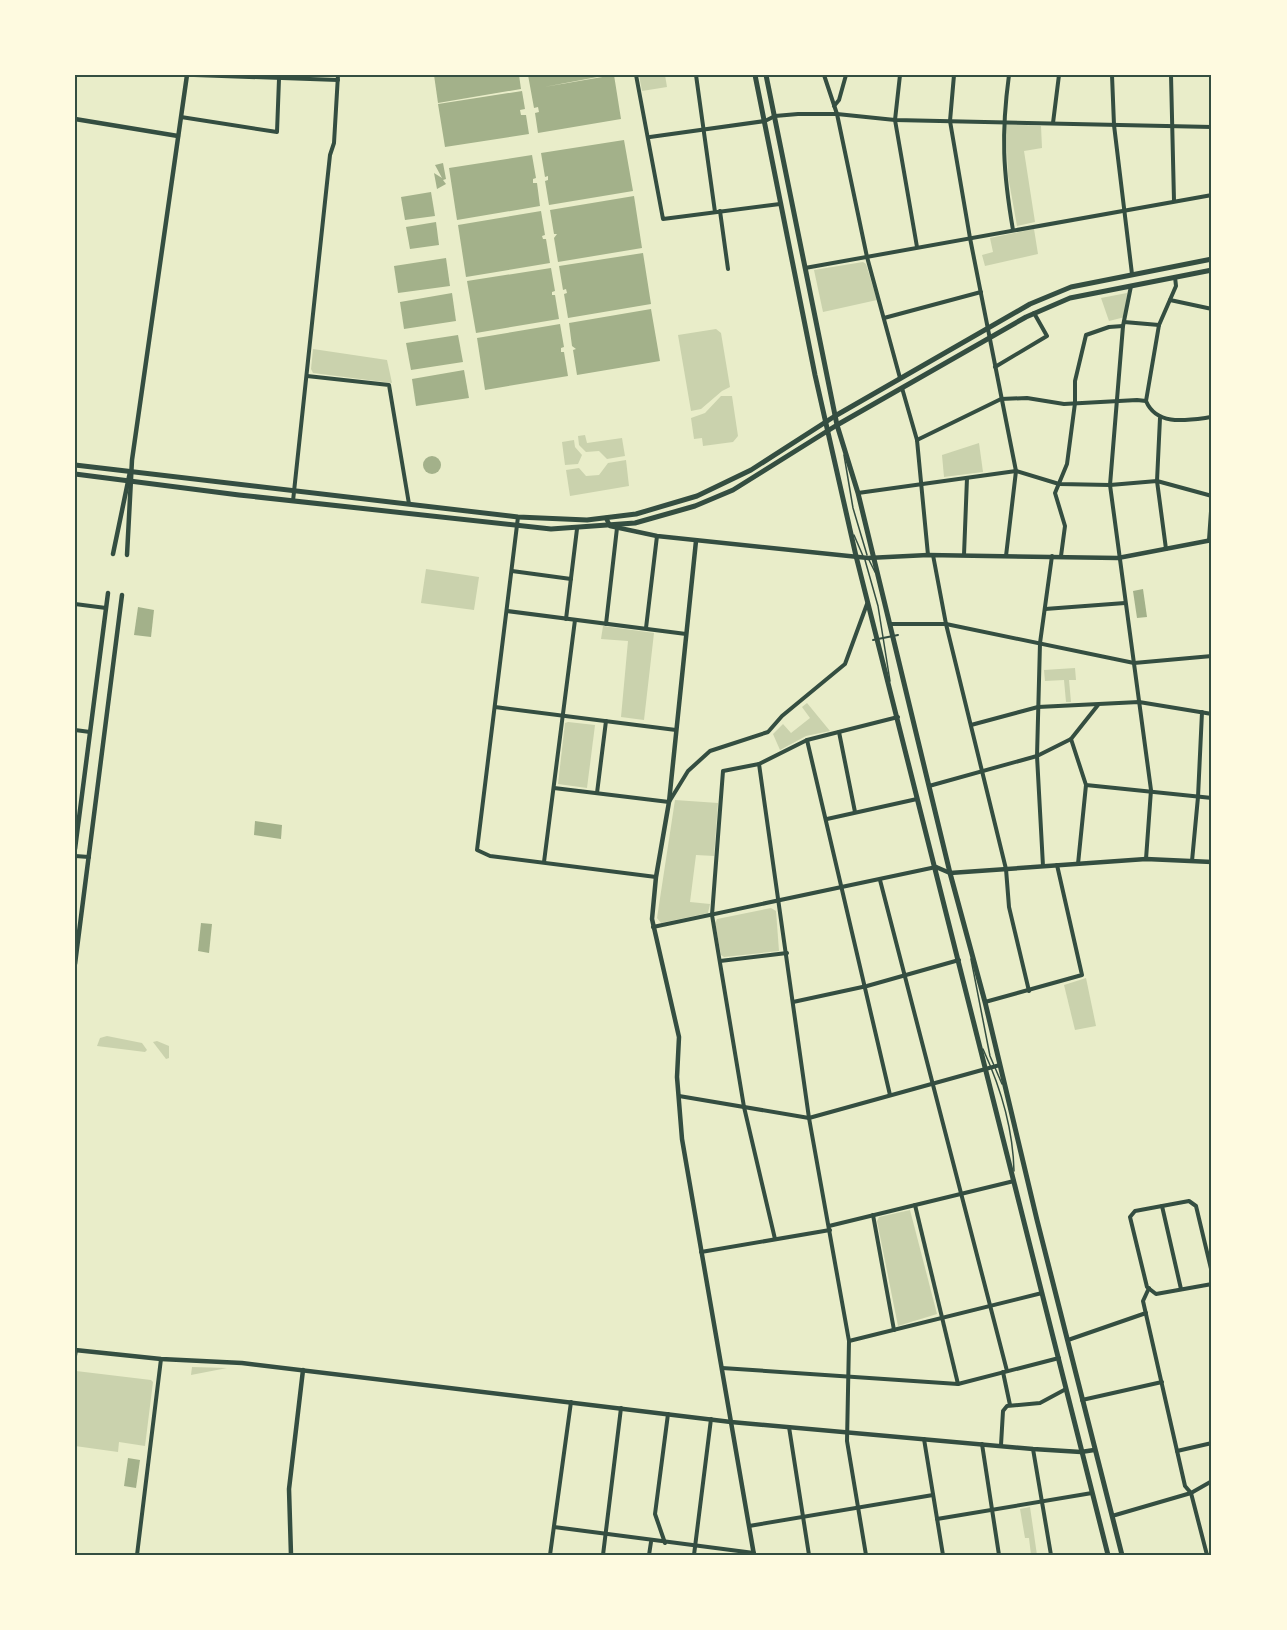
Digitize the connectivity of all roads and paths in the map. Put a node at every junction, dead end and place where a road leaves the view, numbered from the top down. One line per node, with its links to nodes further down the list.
1 (187, 75): 22 (street)
2 (194, 75): 15 (street)
3 (636, 75): 34 (street)
4 (696, 75): 32 (street)
5 (755, 75): 25 (main road)
6 (766, 75): 21 (main road)
7 (824, 75): 19 (street)
8 (846, 75): 19 (street)
9 (900, 75): 24 (street)
10 (954, 75): 26 (street)
11 (1009, 75): 27 (street)
12 (1059, 75): 28 (street)
13 (1112, 75): 29 (street)
14 (1171, 75): 30 (street)
15 (265, 76): 18 (street)
16 (301, 77): 17 (street); 18 (street)
17 (338, 77): 61 (street)
18 (279, 79): 22 (street)
19 (834, 106): 20 (street)
20 (837, 114): 21 (street); 24 (street); 43 (street)
21 (775, 116): 25 (street); 45 (main road)
22 (181, 117): 33 (street)
23 (75, 120): 33 (street)
24 (895, 120): 26 (street); 42 (street)
25 (765, 121): 32 (street); 37 (main road)
26 (950, 121): 27 (street); 41 (street)
27 (1002, 121): 28 (street); 40 (street)
28 (1053, 123): 29 (street)
29 (1114, 125): 30 (street); 38 (street)
30 (1173, 127): 31 (street); 36 (street)
31 (1212, 127)
32 (705, 129): 34 (street); 39 (street)
33 (178, 136): 78 (street)
34 (650, 137): 39 (street)
35 (1212, 195): 36 (street)
36 (1174, 201): 38 (street)
37 (780, 204): 39 (street); 71 (main road)
38 (1125, 209): 40 (street); 48 (street)
39 (717, 211): 46 (street)
40 (1013, 230): 41 (street)
41 (970, 238): 42 (street); 51 (street)
42 (917, 247): 43 (street)
43 (867, 256): 45 (street); 55 (street)
44 (1212, 259): 48 (main road)
45 (805, 268): 68 (main road)
46 (728, 269)
47 (1212, 270): 49 (main road)
48 (1132, 274): 58 (main road)
49 (1175, 277): 50 (main road); 52 (street)
50 (1131, 286): 54 (main road); 56 (street)
51 (981, 292): 55 (street); 58 (street)
52 (1170, 300): 53 (street); 57 (street)
53 (1212, 309)
54 (1034, 313): 59 (main road); 60 (street)
55 (884, 318): 62 (street)
56 (1124, 324): 57 (street); 65 (street); 67 (street)
57 (1159, 325): 66 (street)
58 (988, 327): 59 (street); 62 (main road)
59 (989, 338): 60 (street); 63 (main road)
60 (995, 367): 64 (street)
61 (307, 376): 86 (street); 90 (street)
62 (900, 378): 68 (main road)
63 (903, 388): 72 (main road); 74 (street)
64 (1001, 399): 67 (street); 74 (street); 77 (street)
65 (1118, 400): 66 (street); 67 (street); 85 (street)
66 (1146, 400): 70 (street)
67 (1075, 403): 84 (street)
68 (835, 416): 71 (main road); 72 (main road)
69 (1212, 417): 70 (street)
70 (1160, 418): 81 (street)
71 (826, 423): 73 (main road); 92 (main road)
72 (837, 425): 73 (main road); 75 (main road)
73 (828, 431): 93 (main road); 95 (main road)
74 (917, 440): 83 (street)
75 (842, 442): 87 (main road); 110 (lane)
76 (75, 465): 78 (main road)
77 (1016, 471): 80 (street); 84 (street); 107 (street)
78 (130, 473): 82 (street); 86 (main road)
79 (75, 474): 82 (main road)
80 (967, 478): 83 (street); 105 (street)
81 (1156, 481): 85 (street); 88 (street); 101 (street)
82 (129, 482): 89 (main road); 102 (street); 103 (street)
83 (921, 484): 87 (street); 104 (street)
84 (1059, 484): 85 (street); 109 (street)
85 (1110, 485): 111 (street)
86 (295, 491): 89 (street); 90 (main road)
87 (858, 493): 110 (main road)
88 (1212, 496): 99 (street)
89 (293, 501): 94 (main road)
90 (409, 504): 91 (main road)
91 (518, 517): 92 (main road); 94 (street)
92 (606, 518): 95 (street)
93 (849, 525): 106 (main road); 110 (lane)
94 (517, 526): 97 (main road); 112 (street)
95 (610, 526): 96 (street); 97 (main road)
96 (617, 528): 98 (street); 124 (street)
97 (578, 529): 113 (street)
98 (657, 536): 100 (street); 127 (street)
99 (1210, 540): 101 (street)
100 (696, 541): 106 (street); 128 (street)
101 (1166, 549): 111 (street)
102 (113, 554)
103 (127, 555)
104 (930, 555): 105 (street); 110 (street); 126 (street)
105 (964, 555): 107 (street)
106 (856, 556): 110 (street); 116 (main road)
107 (1006, 556): 108 (street)
108 (1052, 556): 109 (street); 120 (street)
109 (1061, 556): 111 (street)
110 (868, 557): 125 (main road); 134 (lane)
111 (1118, 558): 117 (street)
112 (512, 571): 113 (street); 121 (street)
113 (571, 579): 122 (street)
114 (108, 593): 119 (street)
115 (122, 595): 167 (street)
116 (868, 603): 134 (main road); 162 (street)
117 (1125, 603): 120 (street); 133 (street)
118 (75, 604): 119 (street)
119 (106, 608): 147 (street)
120 (1045, 609): 131 (street)
121 (507, 611): 122 (street); 137 (street)
122 (566, 619): 123 (street)
123 (575, 620): 124 (street); 141 (street)
124 (606, 624): 127 (street)
125 (889, 624): 126 (street); 155 (main road)
126 (946, 624): 131 (street); 144 (street)
127 (646, 628): 128 (street)
128 (686, 634): 146 (street)
129 (898, 635): 130 (street)
130 (873, 640)
131 (1040, 643): 133 (street); 138 (street)
132 (1212, 656): 133 (street)
133 (1134, 663): 135 (street)
134 (892, 691): 142 (main road)
135 (1139, 702): 136 (street); 139 (street); 157 (street)
136 (1098, 705): 138 (street); 149 (street)
137 (495, 707): 141 (street); 170 (street)
138 (1038, 707): 144 (street); 151 (street)
139 (1202, 712): 140 (street); 159 (street)
140 (1212, 714)
141 (563, 716): 143 (street); 156 (street)
142 (899, 717): 148 (street); 160 (main road)
143 (606, 721): 146 (street); 158 (street)
144 (971, 725): 153 (street)
145 (75, 730): 147 (street)
146 (676, 730): 162 (street)
147 (90, 732): 165 (street)
148 (838, 732): 150 (street); 163 (street)
149 (1071, 739): 151 (street); 154 (street)
150 (807, 740): 152 (street); 164 (street)
151 (1037, 756): 153 (street); 174 (street)
152 (759, 764): 181 (street); 182 (street)
153 (983, 770): 155 (street); 176 (street)
154 (1086, 785): 157 (street); 172 (street)
155 (928, 786): 177 (main road)
156 (554, 788): 158 (street); 170 (street)
157 (1151, 790): 159 (street); 168 (street)
158 (597, 793): 162 (street)
159 (1198, 797): 161 (street); 169 (street)
160 (918, 798): 163 (street); 175 (main road)
161 (1212, 798)
162 (669, 802): 178 (street)
163 (855, 812): 164 (street)
164 (827, 819): 180 (street)
165 (75, 849)
166 (75, 855): 167 (street)
167 (89, 857): 188 (street)
168 (1146, 859): 169 (street); 172 (street)
169 (1192, 861): 171 (street)
170 (544, 862): 178 (street)
171 (1212, 862)
172 (1078, 864): 173 (street)
173 (1057, 865): 174 (street); 191 (street)
174 (1043, 866): 176 (street)
175 (936, 867): 177 (street); 179 (street); 186 (main road)
176 (1006, 869): 177 (street); 191 (street)
177 (950, 873): 184 (main road)
178 (656, 877): 183 (street)
179 (879, 880): 180 (street); 189 (street)
180 (843, 888): 181 (street); 190 (street)
181 (780, 901): 182 (street); 185 (street)
182 (712, 915): 183 (street); 187 (street)
183 (652, 927): 197 (street)
184 (968, 946): 193 (main road); 194 (lane)
185 (787, 953): 187 (street); 192 (street)
186 (959, 960): 189 (street); 194 (main road)
187 (720, 961): 198 (street)
188 (75, 964)
189 (905, 975): 190 (street); 195 (street)
190 (867, 986): 192 (street); 196 (street)
191 (1029, 991): 193 (street)
192 (793, 1002): 199 (street)
193 (986, 1002): 194 (main road)
194 (993, 1067): 195 (street); 200 (main road); 218 (main road)
195 (934, 1084): 196 (street); 201 (street)
196 (890, 1095): 199 (street)
197 (679, 1096): 198 (street); 207 (street)
198 (744, 1107): 199 (street); 206 (street)
199 (810, 1118): 205 (street)
200 (1014, 1181): 201 (street); 212 (main road)
201 (962, 1193): 202 (street); 213 (street)
202 (915, 1205): 204 (street); 215 (street)
203 (1162, 1206): 208 (street); 210 (street); 211 (street)
204 (873, 1215): 205 (street); 216 (street)
205 (830, 1228): 206 (street); 217 (street)
206 (775, 1239): 207 (street)
207 (701, 1252): 222 (street)
208 (1212, 1273)
209 (1212, 1284): 211 (street)
210 (1149, 1288): 211 (street); 214 (street)
211 (1181, 1289)
212 (1042, 1292): 213 (street); 220 (main road)
213 (990, 1306): 215 (street); 224 (street)
214 (1146, 1313): 218 (street); 226 (street)
215 (942, 1318): 216 (street); 227 (street)
216 (894, 1330): 217 (street)
217 (849, 1341): 225 (street)
218 (1067, 1341): 229 (main road)
219 (75, 1352): 221 (street)
220 (1059, 1358): 224 (street); 228 (main road)
221 (161, 1359): 223 (street); 264 (street)
222 (722, 1368): 225 (street); 235 (street)
223 (303, 1370): 230 (street); 265 (street)
224 (1005, 1372): 227 (street); 231 (street)
225 (849, 1376): 227 (street); 237 (street)
226 (1162, 1382): 229 (street); 244 (street)
227 (958, 1384)
228 (1066, 1389): 231 (street); 245 (main road)
229 (1081, 1401): 243 (main road)
230 (571, 1402): 232 (street); 257 (street)
231 (1010, 1405): 241 (street)
232 (621, 1408): 233 (street); 258 (street)
233 (668, 1414): 234 (street); 260 (street)
234 (711, 1419): 235 (street); 261 (street)
235 (731, 1422): 236 (street); 256 (street)
236 (789, 1427): 237 (street); 254 (street)
237 (847, 1432): 238 (street); 251 (street)
238 (924, 1438): 240 (street); 249 (street)
239 (1212, 1443): 244 (street)
240 (982, 1444): 241 (street); 252 (street)
241 (1001, 1445): 242 (street)
242 (1033, 1449): 245 (street); 250 (street)
243 (1094, 1450): 245 (street); 253 (main road)
244 (1177, 1451): 248 (street)
245 (1081, 1452): 247 (main road)
246 (1212, 1481): 248 (street)
247 (1092, 1493): 250 (street); 275 (main road)
248 (1191, 1493): 253 (street); 277 (street)
249 (933, 1495): 251 (street); 255 (street)
250 (1043, 1501): 252 (street); 274 (street)
251 (858, 1507): 254 (street); 271 (street)
252 (992, 1510): 255 (street); 273 (street)
253 (1112, 1516): 276 (main road)
254 (803, 1517): 256 (street); 270 (street)
255 (937, 1519): 272 (street)
256 (749, 1526): 263 (street)
257 (554, 1527): 258 (street); 266 (street)
258 (605, 1535): 259 (street); 267 (street)
259 (651, 1542): 260 (street); 268 (street)
260 (665, 1543): 261 (street)
261 (695, 1546): 262 (street); 269 (street)
262 (730, 1553): 263 (street)
263 (754, 1554)
264 (137, 1555)
265 (291, 1555)
266 (550, 1555)
267 (603, 1555)
268 (649, 1555)
269 (694, 1555)
270 (809, 1555)
271 (866, 1555)
272 (943, 1555)
273 (999, 1555)
274 (1051, 1555)
275 (1107, 1555)
276 (1122, 1555)
277 (1207, 1555)

